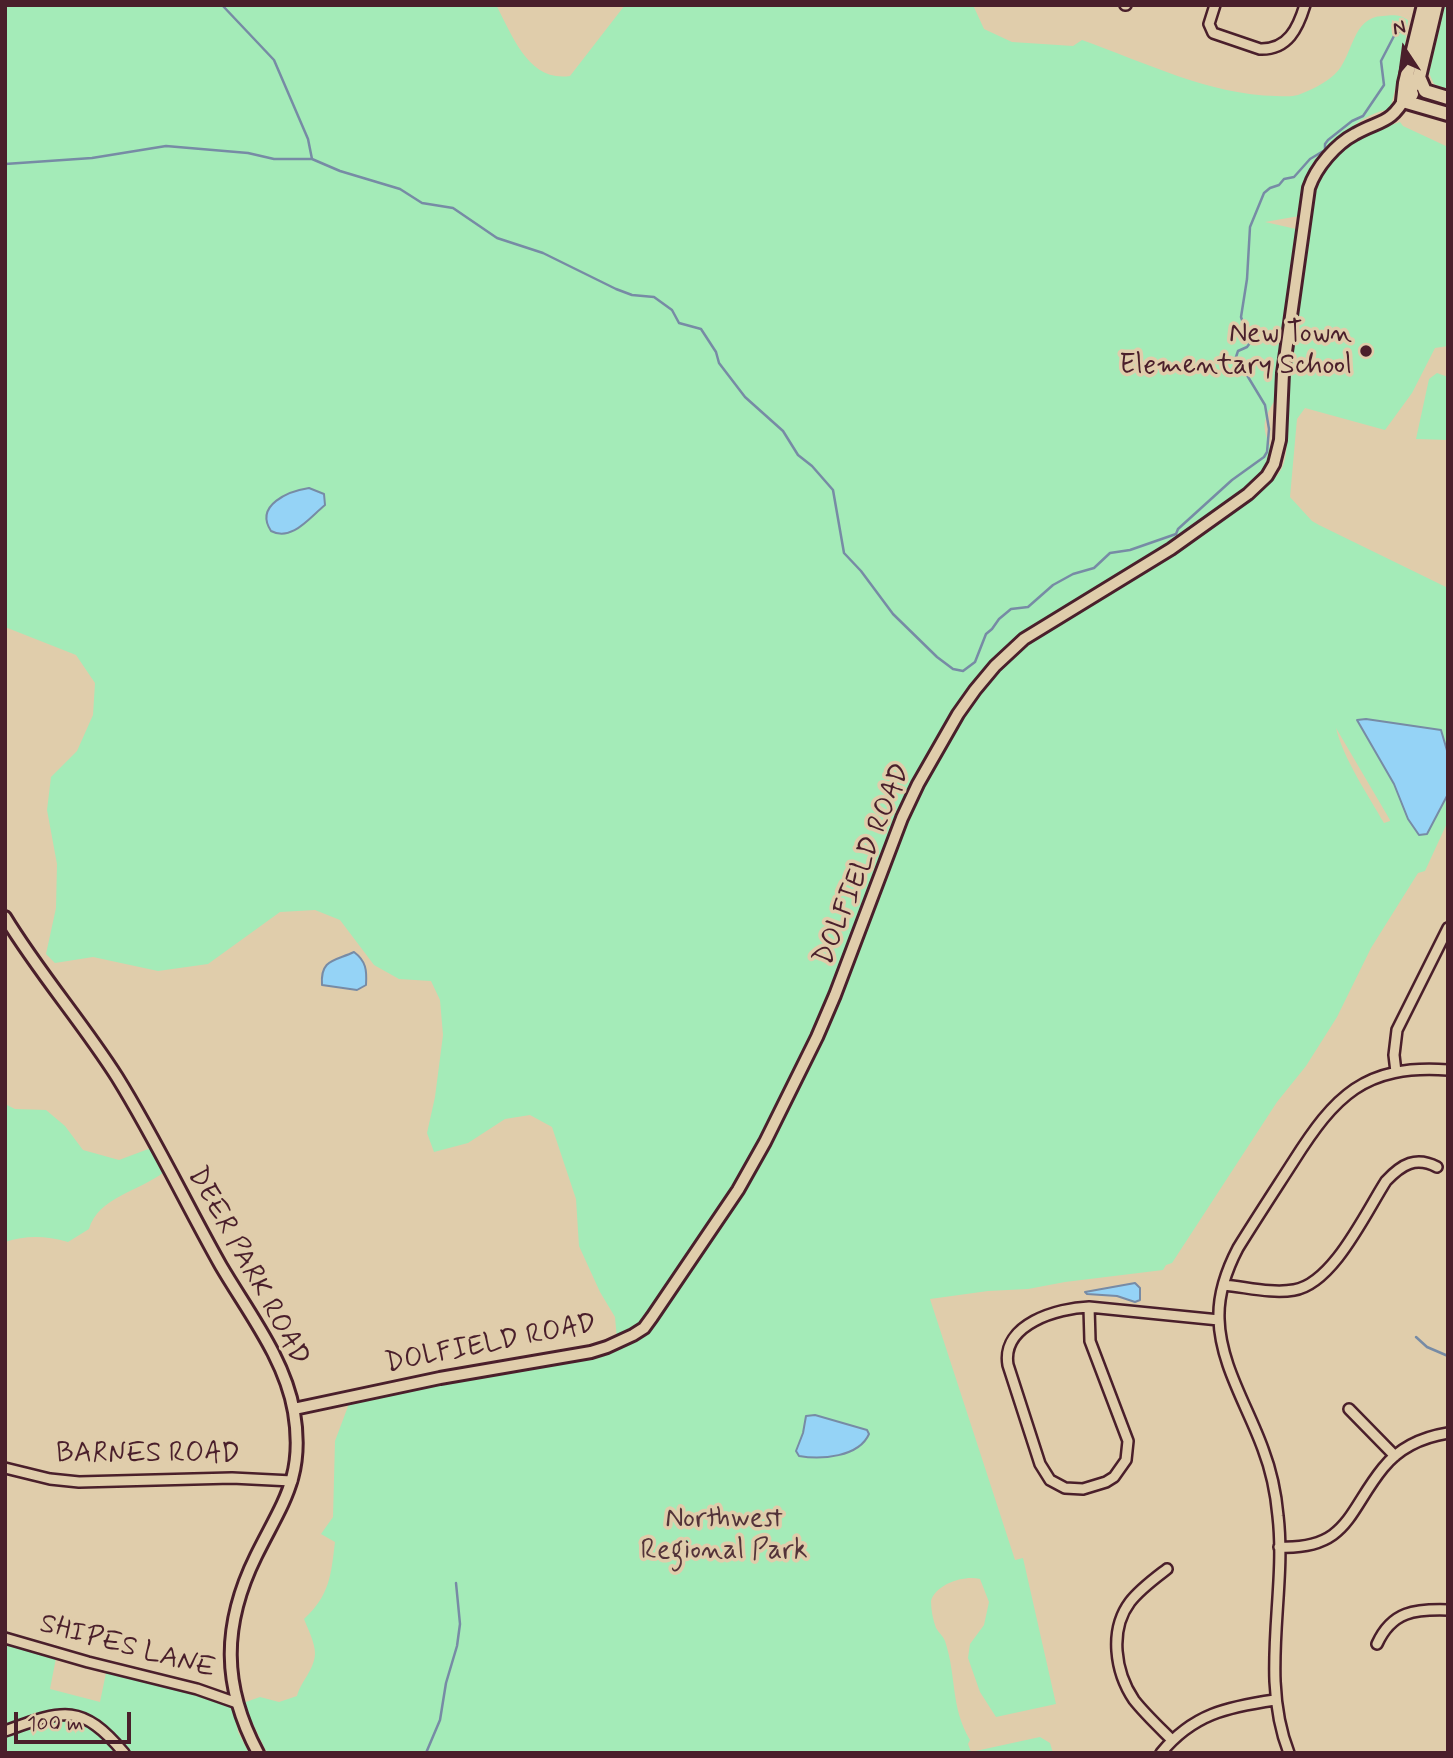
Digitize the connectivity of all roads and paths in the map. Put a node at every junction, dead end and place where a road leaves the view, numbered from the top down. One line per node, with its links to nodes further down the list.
1 (1215, 5): 2 (street)
2 (1306, 5)
3 (1424, 5): 6 (main road)
4 (1436, 5): 5 (main road)
5 (1419, 77): 6 (main road); 7 (main road)
6 (1406, 97): 8 (main road); 9 (main road); 18 (street, DOLFIELD ROAD)
7 (1448, 98)
8 (1448, 105)
9 (1448, 114)
10 (5, 917): 18 (street, DEER PARK ROAD)
11 (1448, 928): 13 (street)
12 (1448, 1070): 13 (street)
13 (1396, 1072): 15 (street)
14 (1437, 1167): 15 (street)
15 (1224, 1285): 17 (street)
16 (1089, 1307): 16 (street); 17 (street)
17 (1219, 1320): 24 (street)
18 (294, 1409): 23 (street, DEER PARK ROAD)
19 (1349, 1409): 21 (street)
20 (1448, 1433): 21 (street)
21 (1395, 1456): 24 (street)
22 (5, 1468): 23 (street, BARNES ROAD)
23 (292, 1481): 30 (street, DEER PARK ROAD)
24 (1279, 1546): 29 (street)
25 (1167, 1569): 32 (street)
26 (1448, 1610): 28 (street)
27 (5, 1638): 30 (street, SHIPES LANE)
28 (1377, 1644)
29 (1275, 1700): 32 (street); 36 (street)
30 (237, 1703): 34 (street, DEER PARK ROAD)
31 (5, 1731): 33 (street)
32 (1171, 1740): 35 (street)
33 (124, 1753)
34 (258, 1753)
35 (1161, 1753)
36 (1289, 1753)

